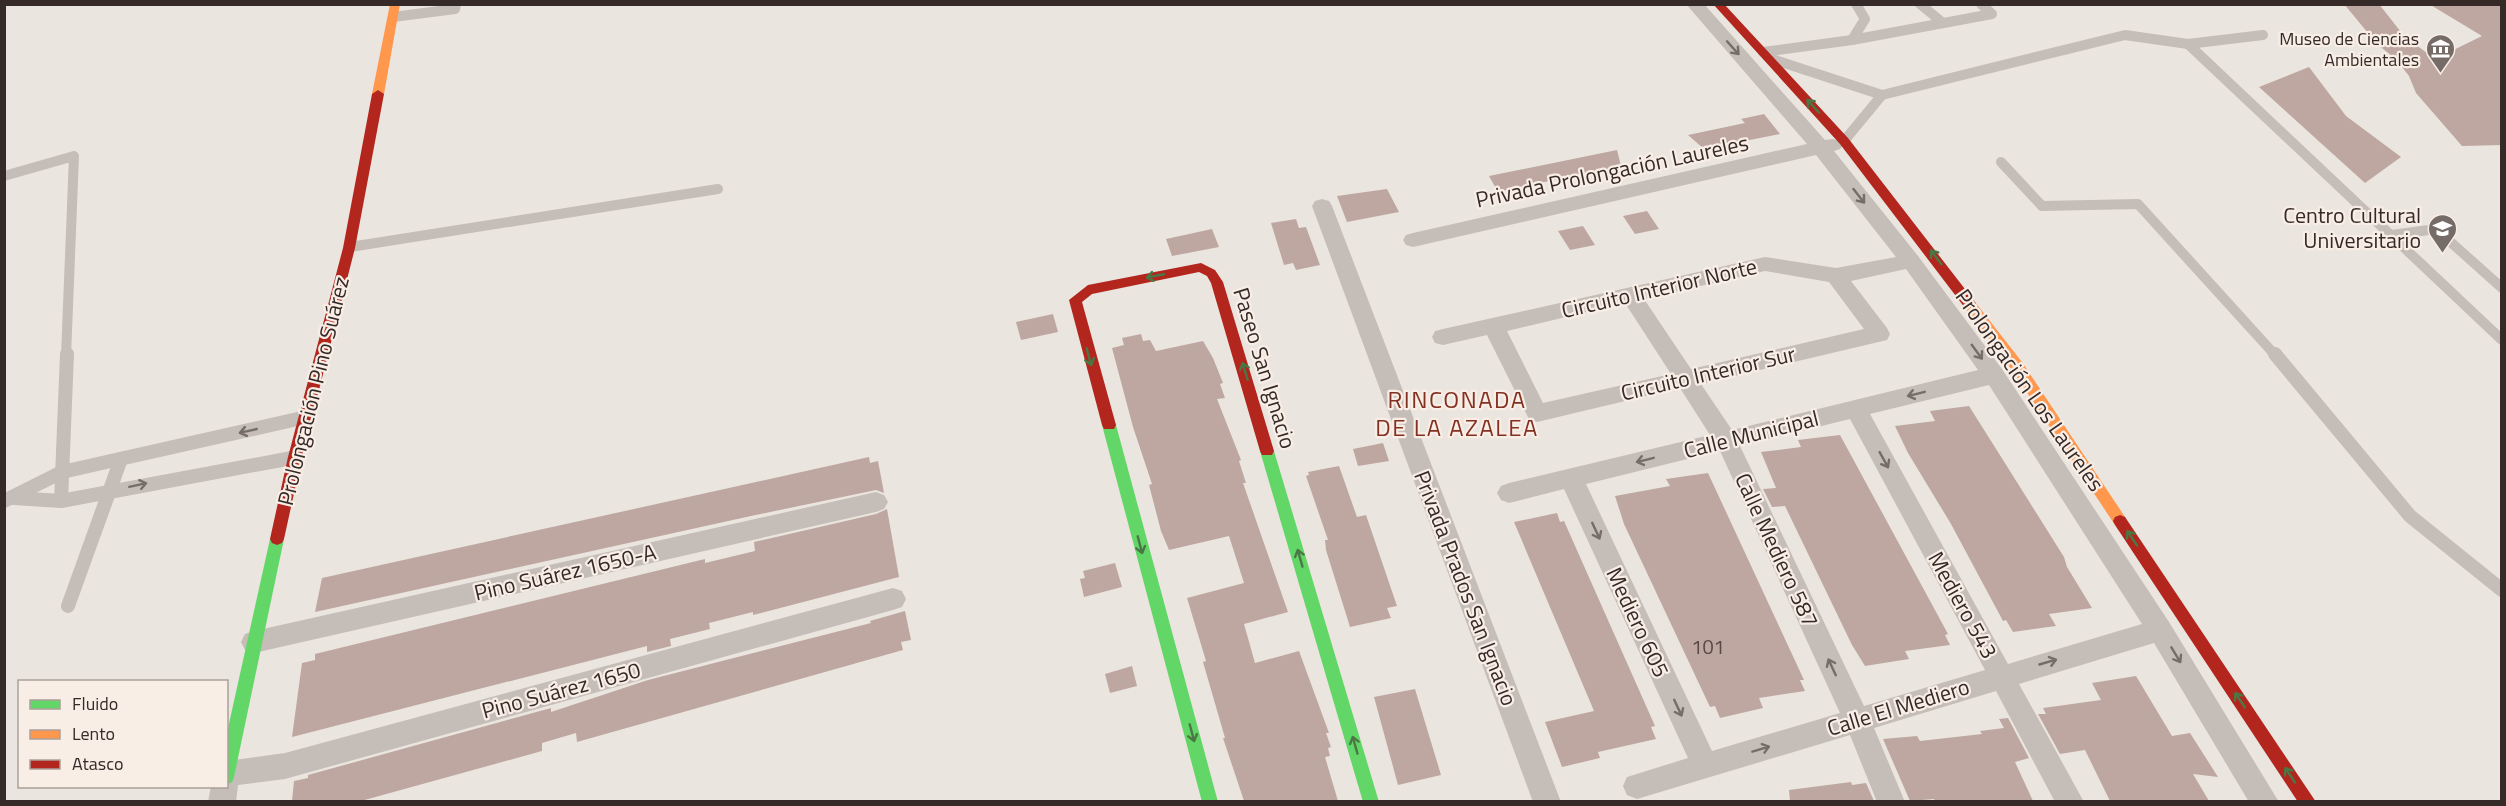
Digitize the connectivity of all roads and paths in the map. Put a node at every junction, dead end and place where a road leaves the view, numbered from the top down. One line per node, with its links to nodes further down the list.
1 (456, 4): 8 (lane)
2 (1694, 4): 17 (street, Prolongación Los Laureles, one-way to 17)
3 (1718, 4): 14 (street, Prolongación Los Laureles)
4 (1856, 4): 12 (lane)
5 (1920, 4): 10 (lane)
6 (1982, 4): 9 (lane)
7 (2002, 4): 9 (lane)
8 (394, 11): 24 (street, Prolongación Pino Suárez)
9 (1992, 14): 10 (lane)
10 (1943, 23): 12 (lane)
11 (2263, 35): 13 (lane)
12 (1852, 40): 14 (lane)
13 (2188, 44): 15 (lane); 22 (lane)
14 (1765, 55): 15 (lane); 16 (street, Prolongación Los Laureles, one-way to 14)
15 (1882, 96): 16 (lane)
16 (1844, 141): 17 (street, Privada Prolongación Laureles); 64 (street, Prolongación Los Laureles, one-way to 16)
17 (1822, 149): 23 (street, Privada Prolongación Laureles); 25 (street, Prolongación Los Laureles, one-way to 25)
18 (2001, 162): 46 (lane)
19 (4, 176): 39 (lane)
20 (718, 189): 24 (lane)
21 (1322, 206): 60 (street, Privada Prados San Ignacio)
22 (2392, 235): 27 (lane); 31 (lane)
23 (1413, 240)
24 (349, 248): 35 (street, Prolongación Pino Suárez)
25 (1911, 261): 26 (street, Circuito Interior Norte); 32 (street, Prolongación Los Laureles, one-way to 32)
26 (1836, 276): 28 (street, Circuito Interior Norte); 33 (street, Circuito Interior Sur)
27 (2502, 288)
28 (1630, 294): 29 (street, Circuito Interior Norte); 33 (street, Calle Mediero 587)
29 (1493, 325): 30 (street, Circuito Interior Norte); 33 (street, Circuito Interior Sur)
30 (1443, 337)
31 (2502, 340)
32 (1994, 375): 34 (street, Calle Municipal, one-way to 34); 49 (street, Prolongación Los Laureles)
33 (1685, 378): 36 (street, Calle Mediero 587)
34 (1856, 409): 36 (street, Calle Municipal); 51 (street, Mediero 543, one-way to 51)
35 (305, 418): 37 (street, Prolongación Pino Suárez); 38 (lane, one-way to 38)
36 (1726, 440): 40 (street, Calle Municipal, one-way to 40); 52 (street, Calle Mediero 587, one-way to 36)
37 (295, 457): 41 (lane, one-way to 37); 50 (street, Prolongación Pino Suárez)
38 (121, 459): 39 (lane); 41 (lane)
39 (62, 472): 43 (lane); 44 (lane)
40 (1571, 478): 42 (street, Calle Municipal); 54 (street, Mediero 605, one-way to 54)
41 (110, 491): 44 (lane); 48 (lane)
42 (1509, 493)
43 (9, 499): 44 (lane)
44 (61, 501)
45 (876, 502): 50 (street, Pino Suárez 1650-A)
46 (2502, 590)
47 (893, 599): 56 (street, Pino Suárez 1650)
48 (68, 606)
49 (2160, 630): 51 (street, Calle El Mediero, one-way to 49); 63 (street, Prolongación Los Laureles, one-way to 63)
50 (255, 642): 53 (street, Prolongación Pino Suárez)
51 (2002, 676): 52 (street, Calle El Mediero); 62 (street, Mediero 543)
52 (1857, 720): 54 (street, Calle El Mediero, one-way to 52); 61 (street, Calle Mediero 587)
53 (232, 728): 55 (street, Prolongación Pino Suárez)
54 (1705, 765): 57 (street, Calle El Mediero)
55 (228, 766)
56 (228, 776)
57 (1637, 786)
58 (1210, 801): 59 (street, Paseo San Ignacio, one-way to 58)
59 (1371, 801)
60 (1547, 801)
61 (1891, 801)
62 (2070, 801)
63 (2265, 801)
64 (2308, 801)

